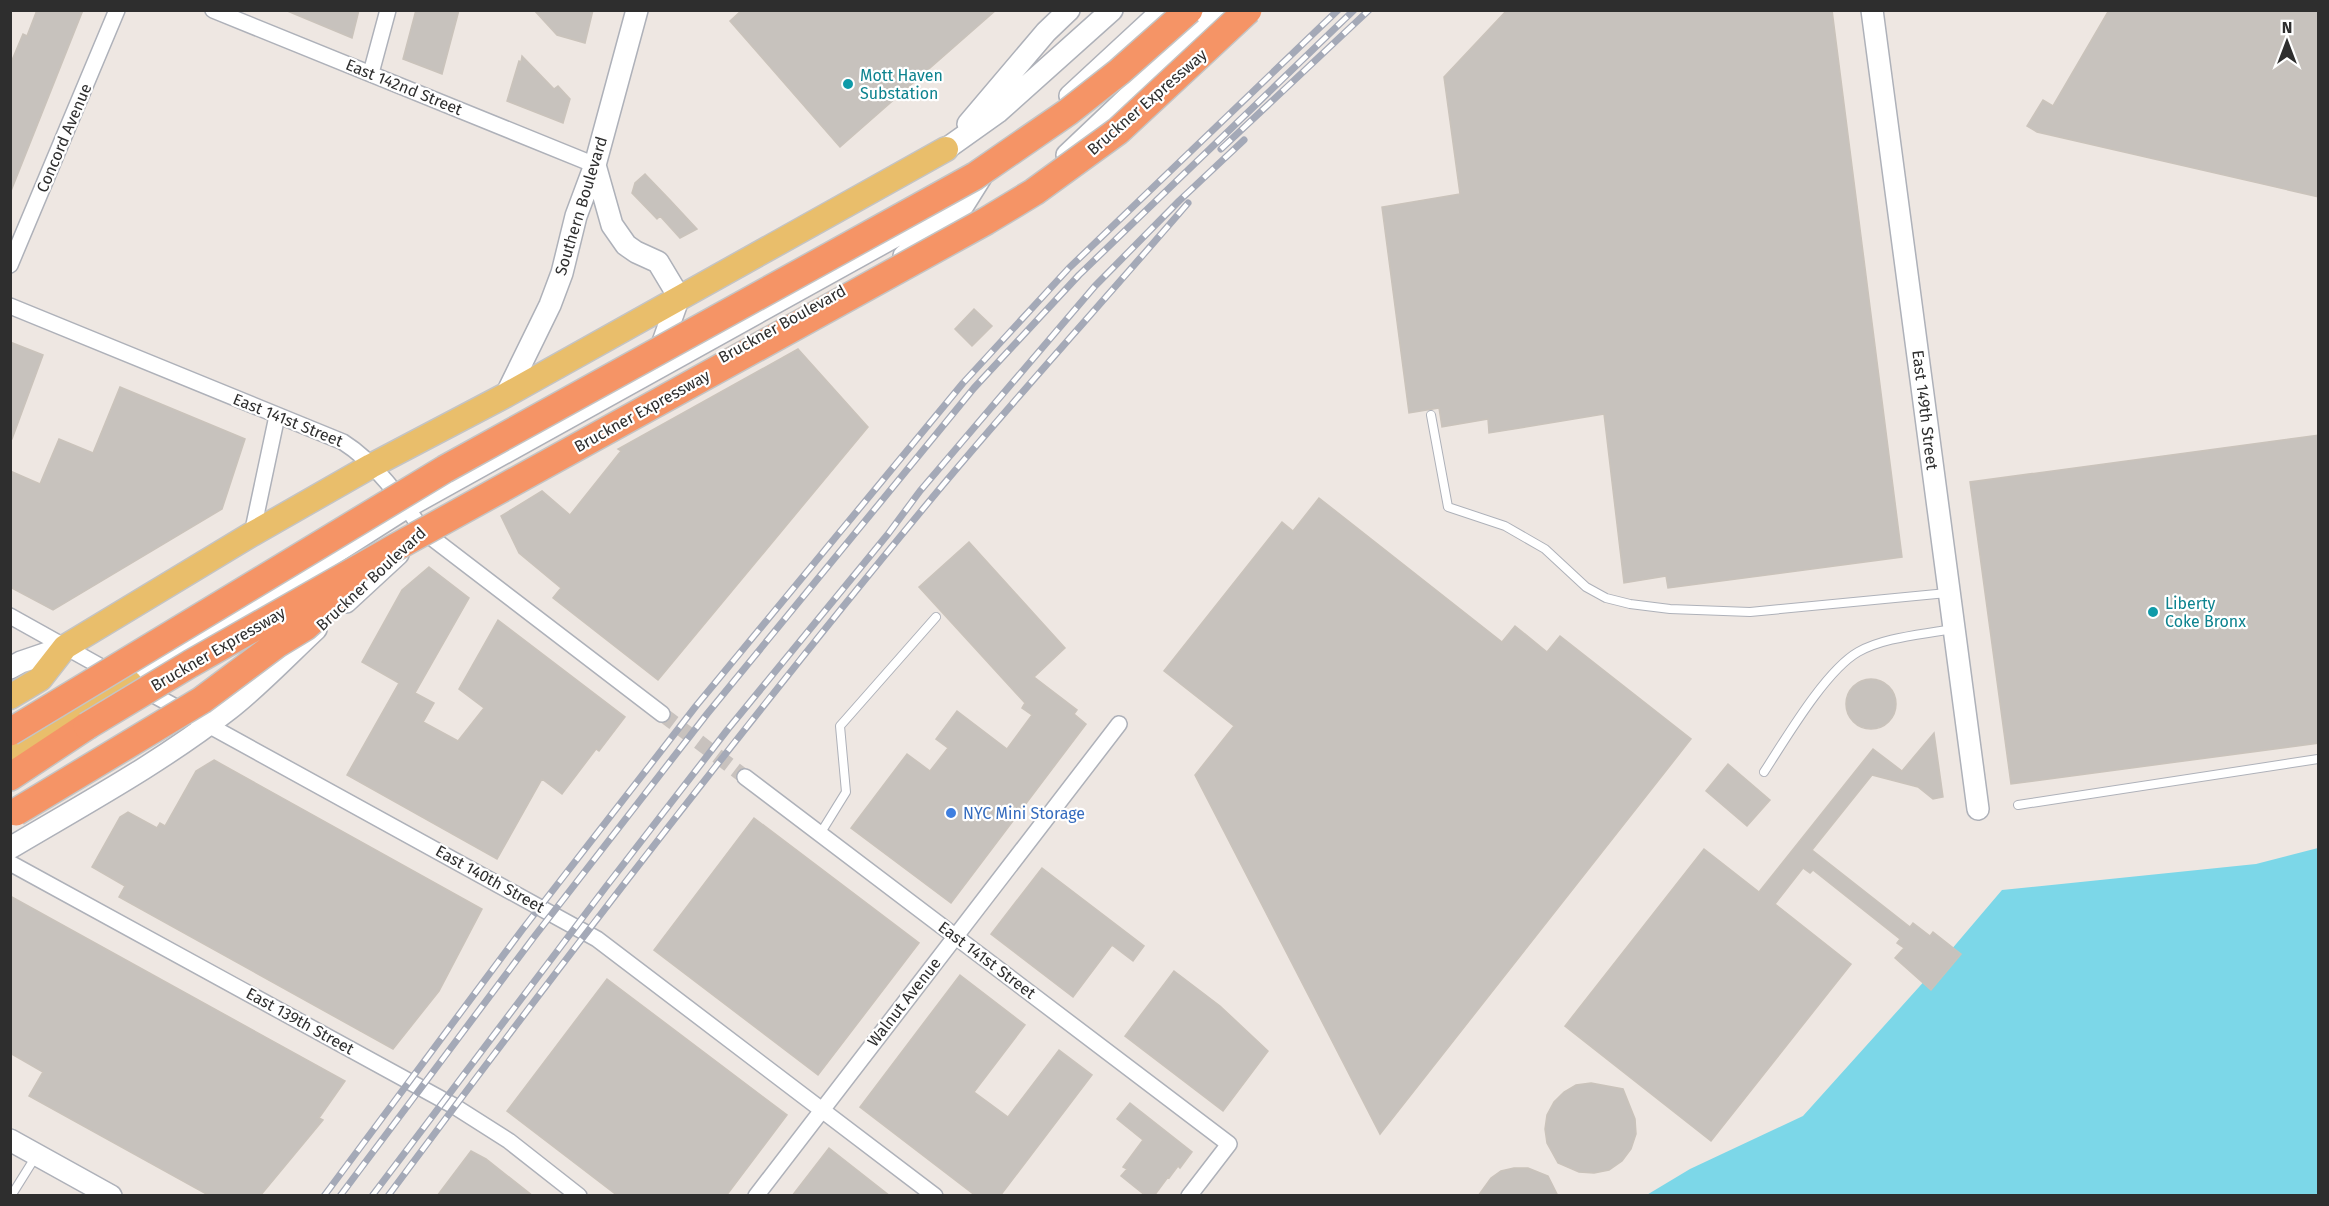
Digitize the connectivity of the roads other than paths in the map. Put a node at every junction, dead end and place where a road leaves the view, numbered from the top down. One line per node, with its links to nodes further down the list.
1 (117, 10): 17 (street, Concord Avenue)
2 (213, 10): 12 (street, East 142nd Street)
3 (388, 10): 12 (street)
4 (637, 10): 14 (main road, Southern Boulevard)
5 (1069, 10): 13 (main road)
6 (1112, 10): 13 (main road)
7 (1163, 10): 15 (main road, Bruckner Boulevard)
8 (1189, 10): 41 (highway, bridge)
9 (1220, 10): 16 (main road, Bruckner Boulevard)
10 (1248, 10): 28 (highway, Bruckner Expressway, bridge)
11 (1872, 10): 29 (main road, East 149th Street)
12 (371, 73): 14 (street, East 142nd Street)
13 (946, 149): 18 (main road)
14 (595, 165): 18 (main road); 21 (main road, Southern Boulevard)
15 (981, 177): 16 (main road); 20 (main road, Bruckner Boulevard)
16 (904, 257): 26 (main road, Bruckner Boulevard)
17 (10, 266)
18 (679, 297): 20 (main road); 21 (main road)
19 (10, 306): 23 (street, East 141st Street)
20 (653, 371): 25 (main road, Bruckner Boulevard)
21 (506, 395): 24 (main road)
22 (1431, 415): 29 (lane)
23 (277, 416): 24 (street, East 141st Street); 27 (street)
24 (370, 466): 25 (street, East 141st Street); 27 (main road)
25 (407, 507): 26 (street, East 141st Street); 35 (main road, Bruckner Boulevard)
26 (423, 531): 37 (street, East 141st Street); 40 (main road, Bruckner Boulevard)
27 (252, 534): 33 (main road)
28 (396, 547): 39 (highway, Bruckner Expressway, bridge); 50 (highway, bridge)
29 (1949, 593): 32 (main road, East 149th Street)
30 (10, 616): 33 (street, East 140th Street)
31 (936, 617): 51 (lane)
32 (1954, 629): 45 (lane); 49 (main road, East 149th Street)
33 (64, 647): 34 (main road); 35 (street, East 140th Street); 36 (main road)
34 (10, 668)
35 (130, 682): 40 (street, East 140th Street); 42 (main road, Bruckner Boulevard)
36 (10, 697)
37 (662, 714)
38 (1119, 724): 54 (street, Walnut Avenue)
39 (87, 726): 44 (highway); 46 (highway, Bruckner Expressway)
40 (207, 726): 52 (main road, Bruckner Boulevard); 55 (street, East 140th Street)
41 (10, 732)
42 (10, 755)
43 (2319, 759): 48 (lane)
44 (10, 767)
45 (1764, 772)
46 (10, 777)
47 (745, 777): 51 (street, East 141st Street)
48 (2018, 804)
49 (1978, 809)
50 (13, 814)
51 (820, 834): 54 (street, East 141st Street)
52 (10, 848)
53 (10, 863): 60 (street, East 139th Street)
54 (955, 936): 55 (street, Walnut Avenue); 63 (street, East 141st Street)
55 (821, 1109): 61 (street, Walnut Avenue); 62 (street, East 140th Street)
56 (10, 1140): 57 (main road)
57 (37, 1155): 58 (lane); 59 (main road)
58 (11, 1196)
59 (111, 1196)
60 (579, 1196)
61 (756, 1196)
62 (935, 1196)
63 (1189, 1196)

